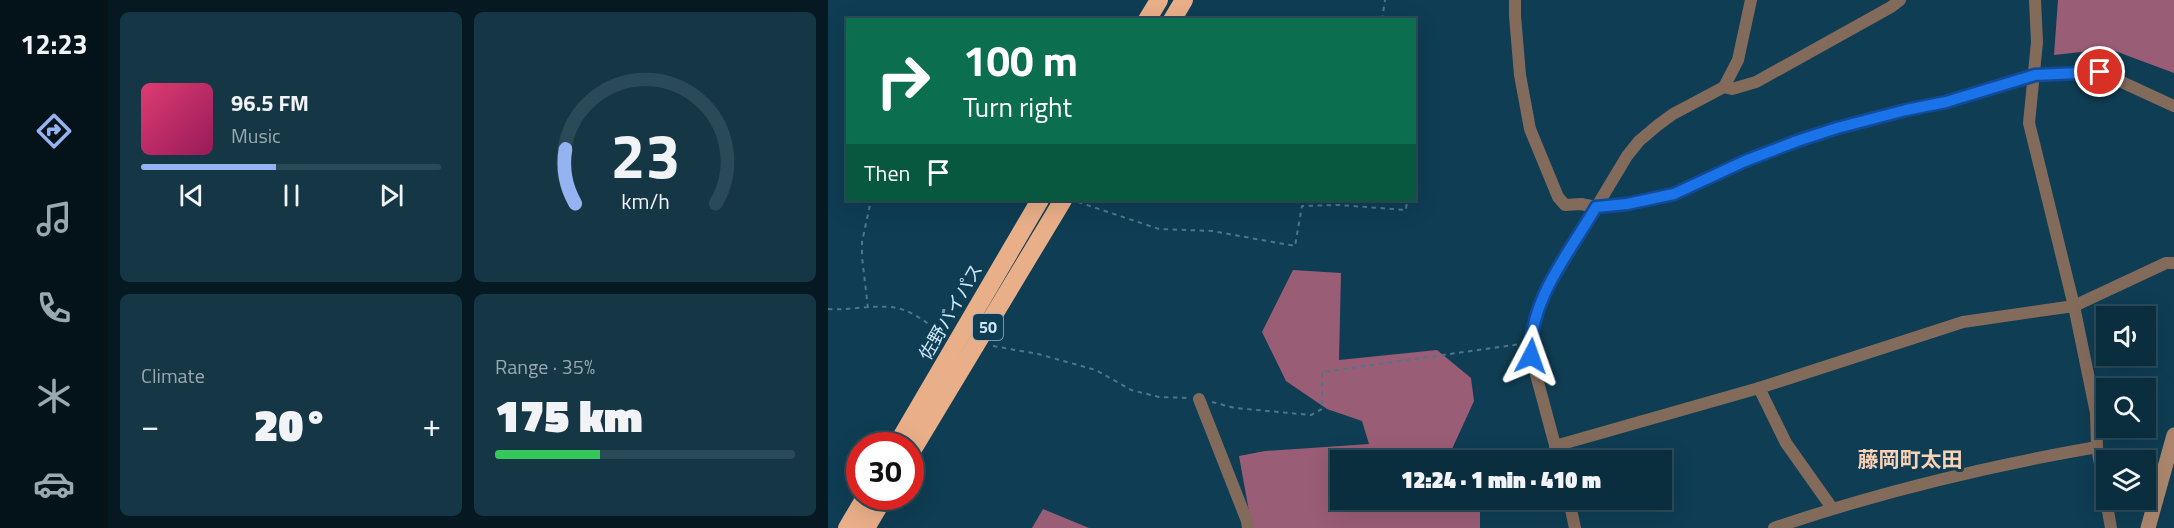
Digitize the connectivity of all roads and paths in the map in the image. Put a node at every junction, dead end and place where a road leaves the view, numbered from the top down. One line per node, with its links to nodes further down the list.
1 (1159, 0): 8 (highway)
2 (1184, 0): 9 (highway)
3 (1385, 0): 10 (path)
4 (1515, 0): 19 (street)
5 (1751, 0): 12 (street)
6 (1900, 0): 12 (street)
7 (2035, 0): 11 (street)
8 (1148, 18)
9 (1173, 18)
10 (1382, 18)
11 (2035, 75): 13 (street); 19 (street); 21 (street)
12 (1724, 87): 19 (street)
13 (2174, 106)
14 (871, 201): 22 (path)
15 (1040, 201): 25 (highway, 佐野バイパス / 50)
16 (1062, 201): 24 (highway, 50)
17 (1075, 201): 18 (path)
18 (1407, 201)
19 (1596, 207): 26 (street)
20 (2174, 262): 21 (street)
21 (2074, 306): 27 (street); 33 (street)
22 (868, 308): 23 (path); 25 (path)
23 (828, 309)
24 (980, 340): 28 (path); 30 (highway, 50)
25 (958, 342): 29 (highway, 佐野バイパス / 50)
26 (1530, 343): 28 (path); 32 (street)
27 (1759, 388): 32 (street); 36 (street)
28 (1199, 399): 43 (street)
29 (904, 432)
30 (924, 432)
31 (2174, 435): 47 (street)
32 (1555, 446): 34 (street)
33 (2097, 447): 35 (street); 36 (street)
34 (1556, 450)
35 (2098, 450)
36 (1832, 508): 45 (street)
37 (858, 510): 41 (highway)
38 (877, 510): 42 (highway)
39 (1571, 510): 44 (street)
40 (2108, 510): 46 (street)
41 (847, 528)
42 (866, 528)
43 (1248, 528)
44 (1575, 528)
45 (1774, 528)
46 (2111, 528)
47 (2148, 528)

